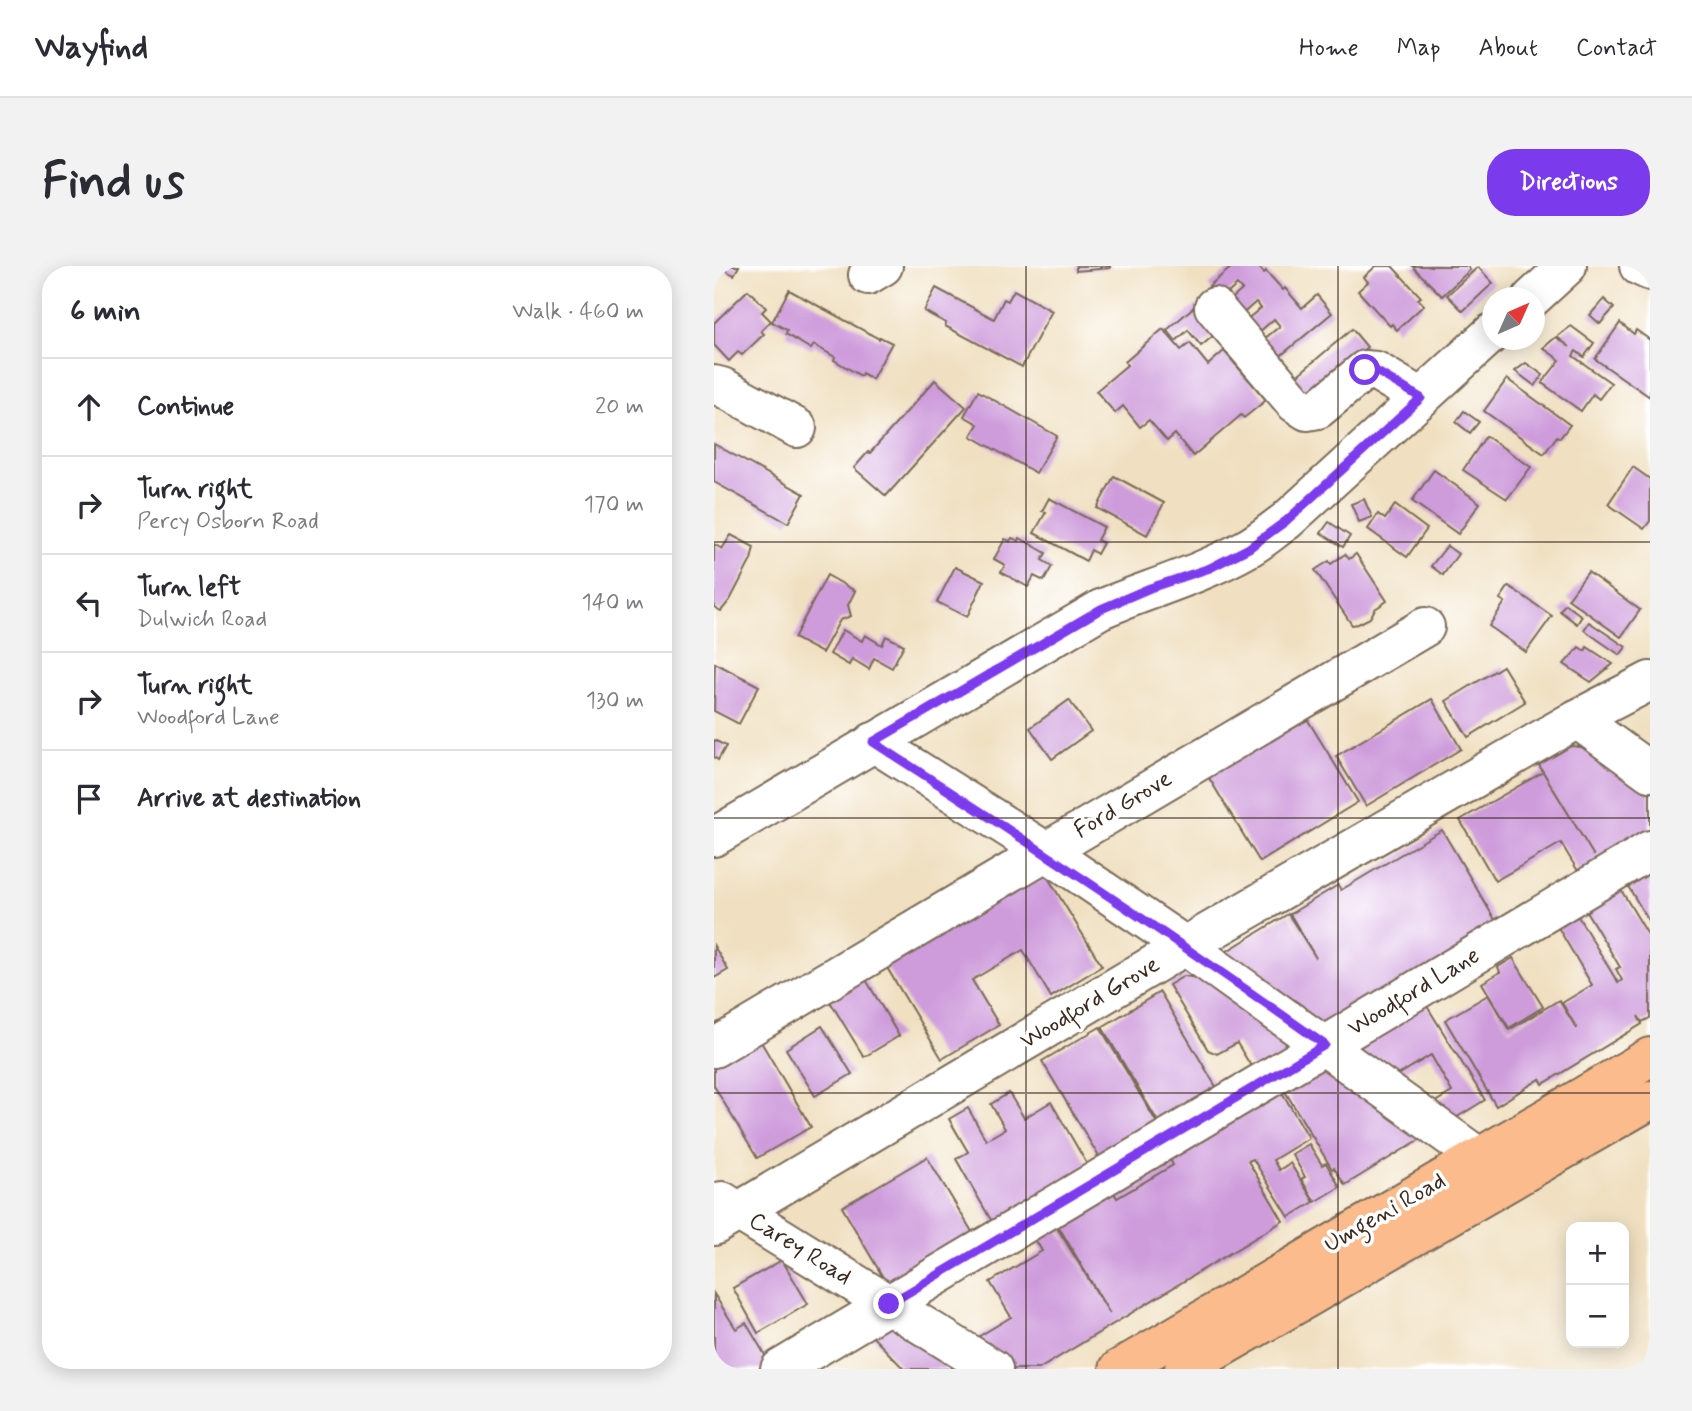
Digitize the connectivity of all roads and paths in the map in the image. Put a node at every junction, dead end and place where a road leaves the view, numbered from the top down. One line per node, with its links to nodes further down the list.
1 (1567, 266): 4 (street)
2 (1639, 266): 3 (street)
3 (1650, 271)
4 (1544, 287)
5 (1214, 307): 8 (street)
6 (1482, 343): 8 (street)
7 (714, 385): 9 (street)
8 (1421, 398): 13 (street)
9 (797, 428)
10 (1425, 627): 17 (street, Ford Grove)
11 (1650, 681): 12 (street, Woodford Grove)
12 (1577, 719): 14 (street); 18 (street, Woodford Grove)
13 (873, 742): 15 (street); 17 (street)
14 (1650, 772)
15 (715, 834)
16 (1650, 850): 19 (street, Woodford Lane)
17 (1045, 851): 18 (street); 20 (street, Ford Grove)
18 (1185, 946): 19 (street); 24 (street, Woodford Grove)
19 (1325, 1045): 23 (street); 25 (street, Woodford Lane)
20 (714, 1048)
21 (1650, 1057): 23 (main road, Umgeni Road)
22 (1650, 1100): 29 (main road, Umgeni Road)
23 (1479, 1158): 28 (main road, Umgeni Road)
24 (722, 1211): 25 (street, Carey Road)
25 (889, 1304): 26 (street, Woodford Lane); 27 (street, Carey Road)
26 (780, 1369)
27 (993, 1369)
28 (1119, 1369)
29 (1184, 1369)

